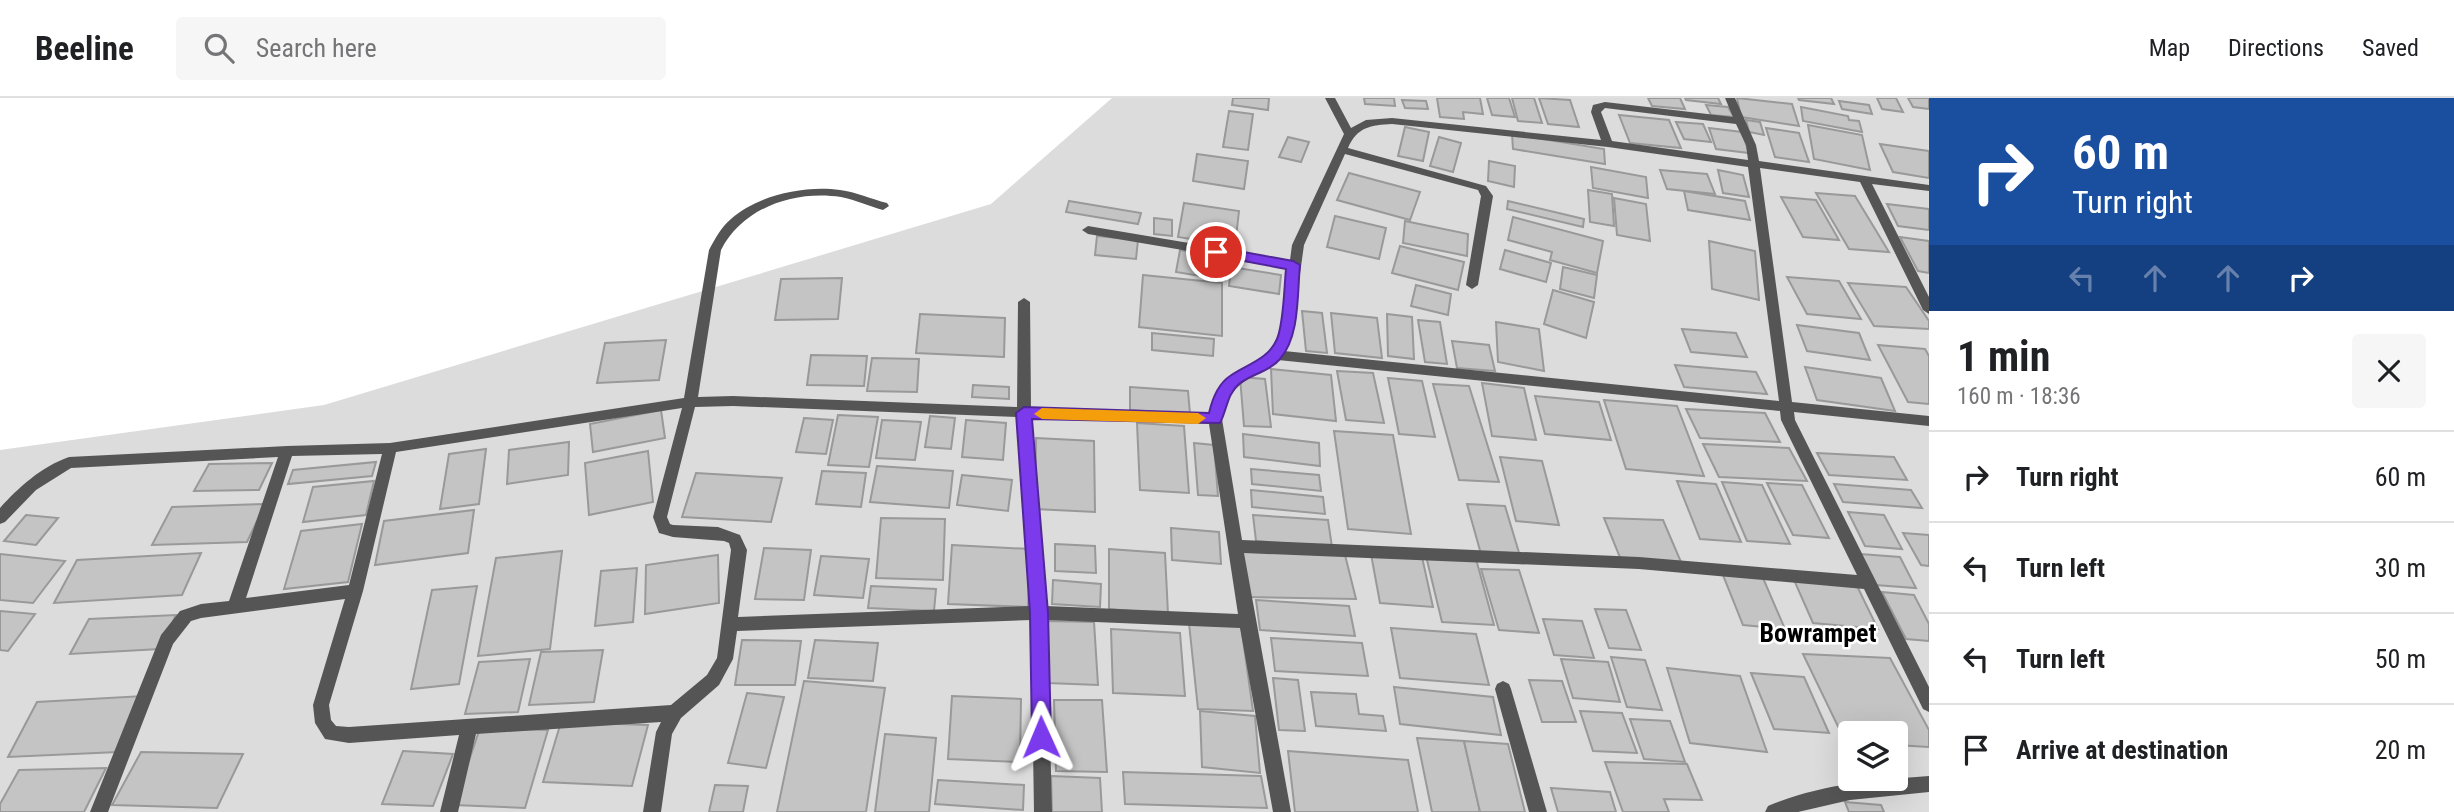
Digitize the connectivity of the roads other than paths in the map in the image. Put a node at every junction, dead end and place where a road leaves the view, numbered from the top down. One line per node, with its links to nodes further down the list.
1 (1330, 98): 4 (street)
2 (1730, 98): 3 (street)
3 (1740, 121): 5 (street); 7 (street)
4 (1349, 134): 5 (street); 6 (street)
5 (1608, 144): 7 (street)
6 (1343, 150): 12 (street); 13 (street)
7 (1753, 163): 8 (street); 18 (street)
8 (1865, 180): 9 (street); 15 (street)
9 (1929, 188)
10 (883, 206): 17 (street)
11 (1088, 229): 12 (street)
12 (1293, 265): 16 (street)
13 (1472, 285)
14 (1024, 302): 19 (street)
15 (1929, 310)
16 (1275, 355): 18 (street); 20 (street)
17 (690, 402): 19 (street); 22 (street); 31 (street)
18 (1784, 405): 21 (street); 26 (street)
19 (1024, 413): 20 (street); 29 (street)
20 (1215, 419): 25 (street)
21 (1929, 421)
22 (390, 448): 23 (street); 27 (street)
23 (287, 451): 24 (street); 28 (street)
24 (0, 518)
25 (1236, 546): 26 (street); 30 (street)
26 (1870, 583): 33 (street)
27 (355, 592): 28 (street); 35 (street)
28 (234, 607): 37 (street)
29 (1039, 613): 30 (street); 31 (street); 40 (street)
30 (1247, 621): 41 (street)
31 (729, 624): 34 (street)
32 (1503, 689): 42 (street)
33 (1929, 704)
34 (674, 713): 35 (street); 39 (street)
35 (470, 726): 38 (street)
36 (1929, 783): 43 (street)
37 (99, 812)
38 (449, 812)
39 (652, 812)
40 (1043, 812)
41 (1282, 812)
42 (1538, 812)
43 (1774, 812)

